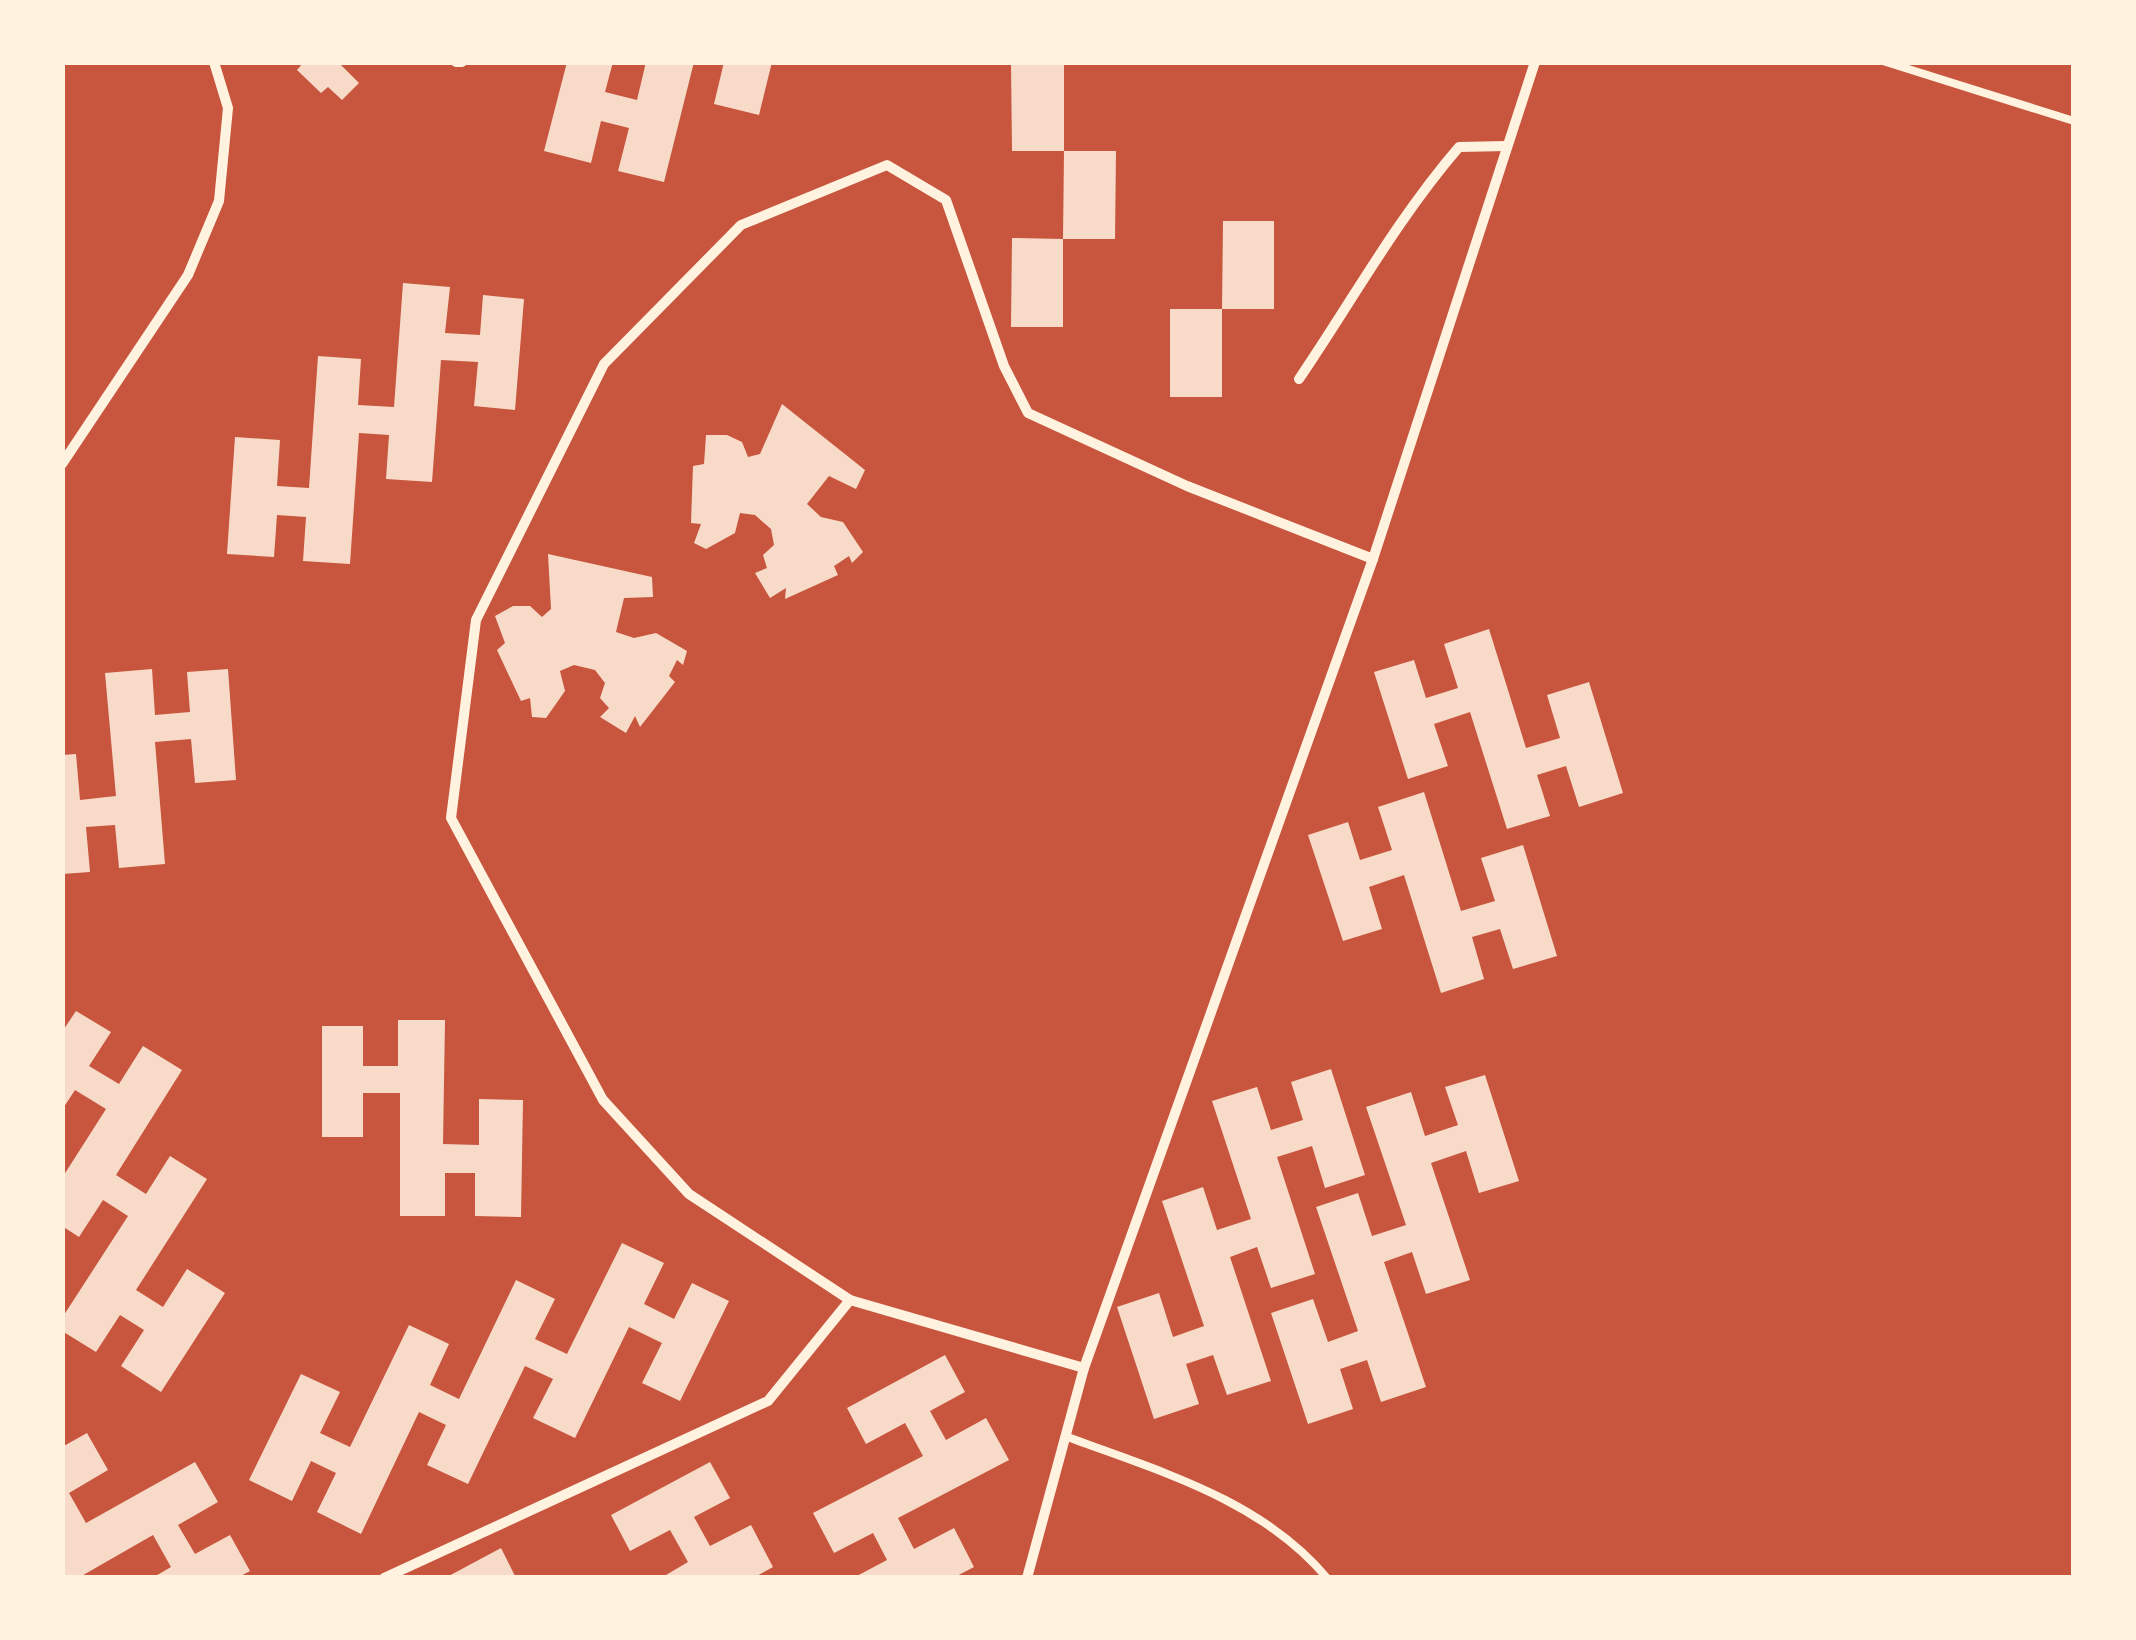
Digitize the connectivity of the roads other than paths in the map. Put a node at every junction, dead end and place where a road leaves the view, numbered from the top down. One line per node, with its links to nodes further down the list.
1 (214, 62): 7 (street)
2 (1534, 62): 5 (street)
3 (1886, 62): 4 (lane)
4 (2074, 121)
5 (1508, 146): 6 (street); 8 (street)
6 (1298, 379)
7 (62, 464)
8 (1373, 560): 9 (street); 10 (street)
9 (850, 1300): 10 (street); 12 (street)
10 (1084, 1368): 11 (street)
11 (1066, 1436): 13 (street); 14 (lane)
12 (384, 1578)
13 (1027, 1578)
14 (1327, 1578)

